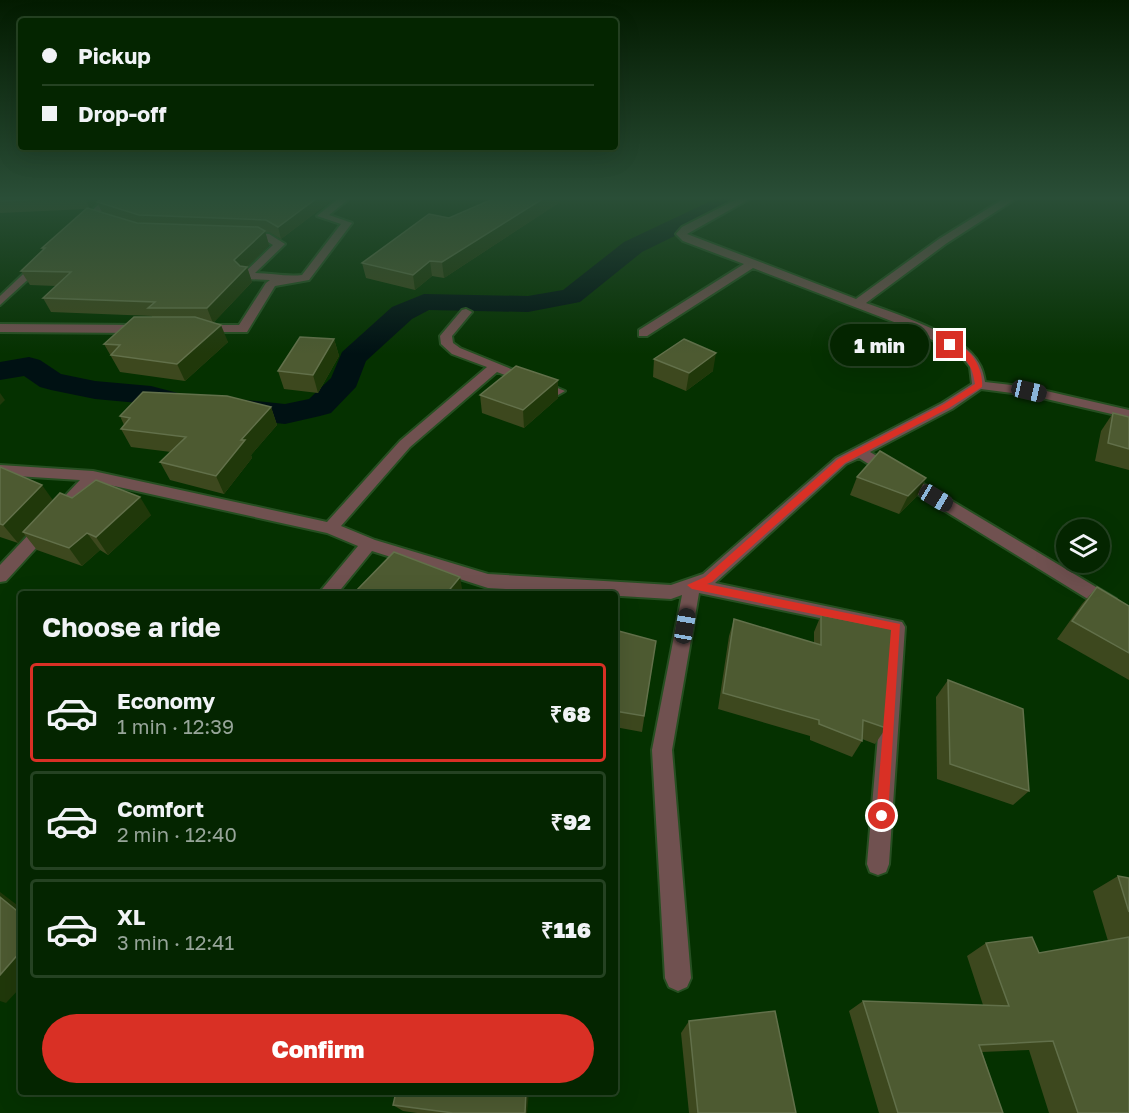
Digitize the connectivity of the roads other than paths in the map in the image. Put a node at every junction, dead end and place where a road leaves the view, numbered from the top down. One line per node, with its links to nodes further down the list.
1 (274, 250): 7 (street)
2 (326, 250): 7 (street)
3 (715, 250): 6 (street)
4 (931, 250): 9 (street)
5 (50, 255): 8 (street)
6 (752, 264): 9 (street); 14 (street)
7 (305, 278): 13 (street)
8 (0, 302)
9 (857, 304): 16 (street)
10 (466, 312): 15 (street)
11 (0, 328): 12 (street)
12 (151, 329)
13 (186, 329)
14 (643, 333)
15 (496, 366): 17 (street); 22 (street)
16 (979, 385): 18 (street); 19 (street)
17 (558, 391)
18 (1129, 414)
19 (860, 451): 25 (street); 27 (street)
20 (0, 470): 21 (street)
21 (93, 476): 22 (street); 24 (street)
22 (330, 528): 23 (street)
23 (369, 544): 25 (street); 26 (street)
24 (0, 576)
25 (692, 585): 28 (street); 29 (street)
26 (330, 591)
27 (1127, 614)
28 (878, 864)
29 (678, 978)

